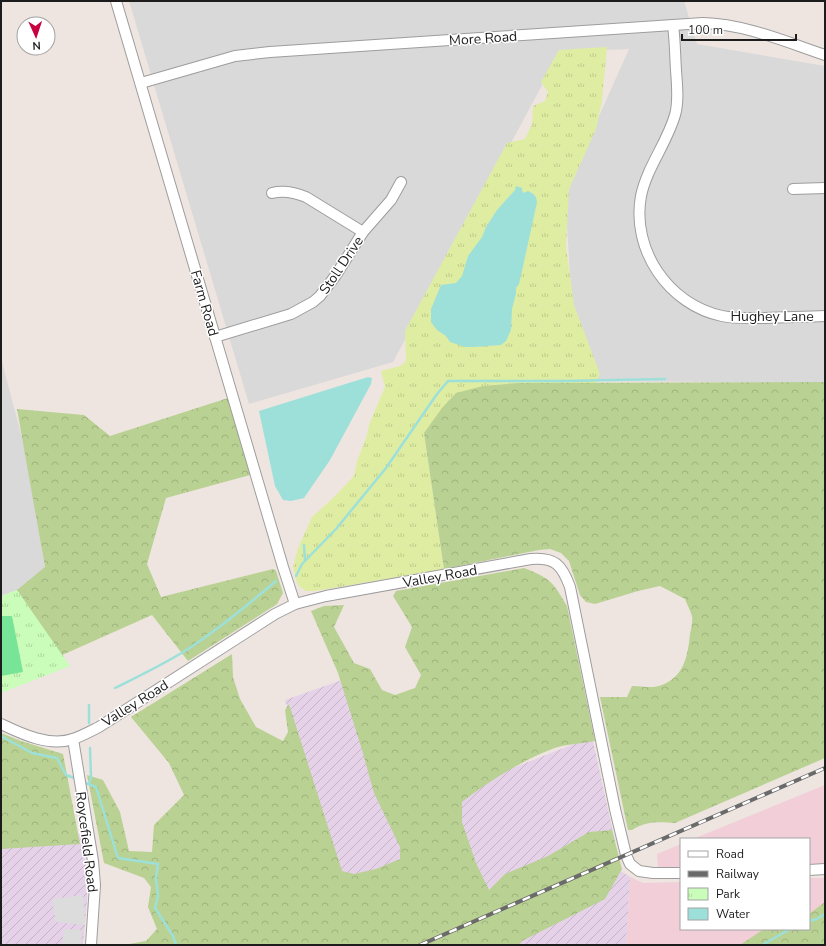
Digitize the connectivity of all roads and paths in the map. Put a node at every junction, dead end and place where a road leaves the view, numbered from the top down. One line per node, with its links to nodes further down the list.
1 (116, 1): 4 (street, Farm Road)
2 (673, 25): 3 (street, More Road); 4 (street, More Road); 10 (street, Hughey Lane)
3 (825, 55)
4 (141, 83): 11 (street, Farm Road)
5 (401, 182): 9 (street, Stoll Drive)
6 (825, 188): 7 (street)
7 (793, 189)
8 (272, 193): 9 (street)
9 (363, 232): 11 (street, Stoll Drive)
10 (825, 316)
11 (215, 337): 12 (street, Farm Road)
12 (295, 604): 14 (street, Valley Road); 17 (street, Valley Road)
13 (1, 724): 14 (street, Valley Road)
14 (73, 739): 18 (street, Roycefield Road)
15 (825, 869): 16 (street)
16 (810, 870)
17 (680, 873)
18 (91, 945)

